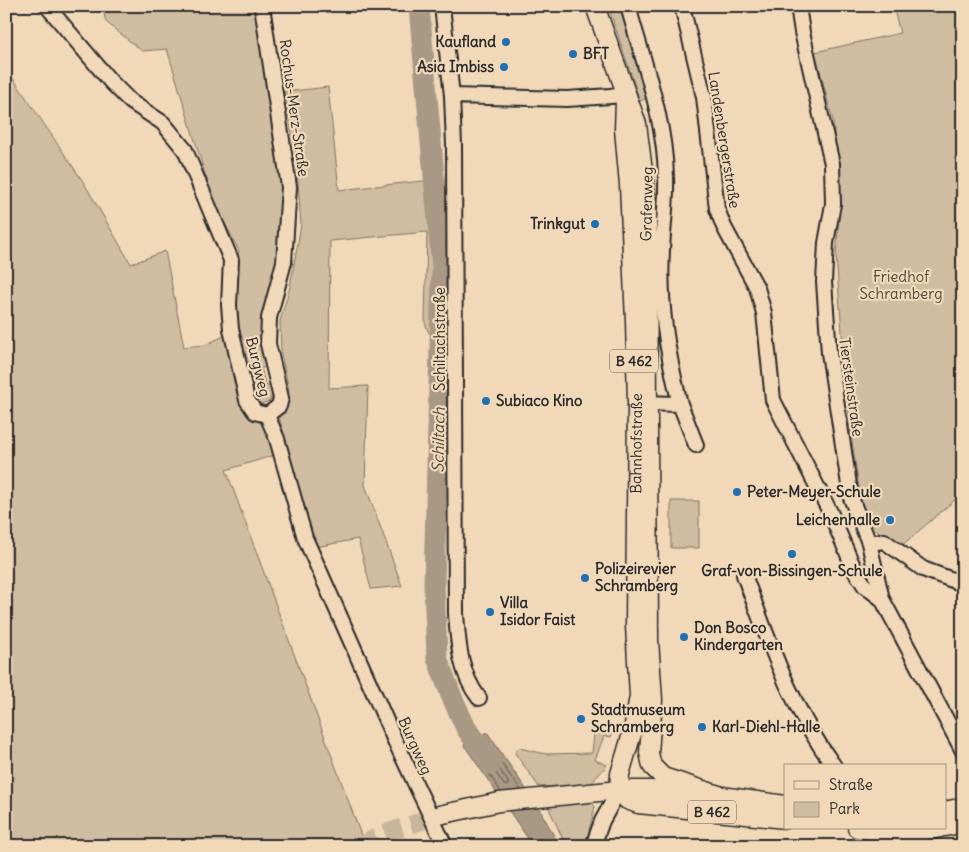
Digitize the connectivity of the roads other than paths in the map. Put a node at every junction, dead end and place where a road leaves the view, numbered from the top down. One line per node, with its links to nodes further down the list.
1 (47, 6): 12 (street, Burgweg)
2 (262, 6): 12 (street, Rochus-Merz-Straße)
3 (442, 6): 9 (street, Schiltachstraße)
4 (595, 6): 8 (main road, B 462)
5 (628, 6): 11 (street, Grafenweg)
6 (682, 6): 17 (street, Landenbergerstraße)
7 (798, 6): 14 (street, Tiersteinstraße)
8 (625, 95): 9 (street); 10 (main road, Bahnhofstraße / B 462)
9 (452, 96): 18 (street, Schiltachstraße)
10 (642, 403): 11 (street); 21 (main road, Bahnhofstraße / B 462); 22 (main road, Bahnhofstraße / B 462)
11 (680, 404): 13 (street, Grafenweg)
12 (267, 415): 33 (street, Burgweg)
13 (696, 445)
14 (869, 543): 16 (street); 17 (street, Tiersteinstraße)
15 (744, 575): 20 (street)
16 (963, 584)
17 (882, 599): 19 (street, Tiersteinstraße)
18 (479, 698)
19 (963, 752)
20 (833, 764)
21 (619, 790): 22 (main road); 26 (main road); 27 (main road, B 462); 34 (street)
22 (722, 796): 23 (main road, B 462)
23 (784, 805)
24 (963, 807): 25 (main road)
25 (946, 811)
26 (439, 815)
27 (784, 819)
28 (963, 823): 29 (main road)
29 (946, 827)
30 (865, 830): 32 (main road)
31 (933, 830): 32 (main road); 35 (main road)
32 (886, 835)
33 (445, 846)
34 (593, 846)
35 (915, 846)

